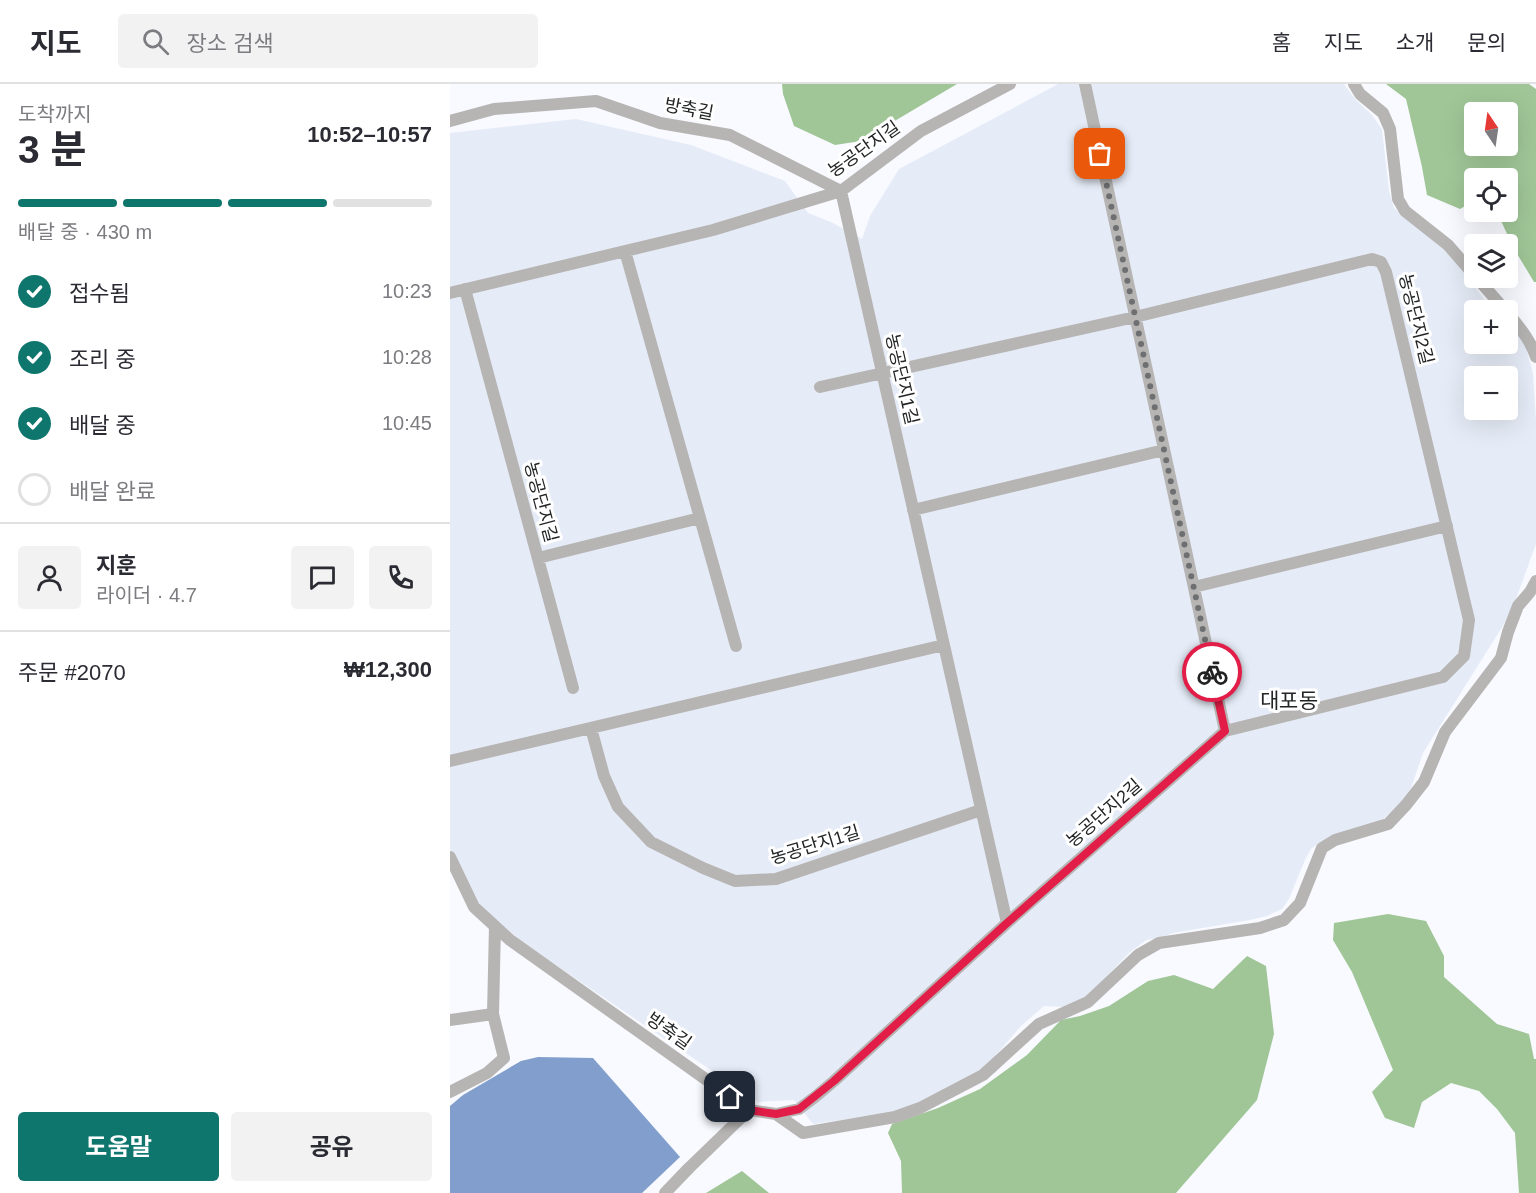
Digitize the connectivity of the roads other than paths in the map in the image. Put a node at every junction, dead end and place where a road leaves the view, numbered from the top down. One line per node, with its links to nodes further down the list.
1 (1010, 84): 5 (street, 농공단지길)
2 (1085, 84): 12 (street)
3 (1354, 84): 7 (street)
4 (450, 121): 5 (street, 방축길)
5 (841, 191): 6 (street, 농공단지길); 15 (street, 농공단지1길)
6 (625, 251): 9 (street, 농공단지길); 19 (street)
7 (1464, 263)
8 (1486, 288): 11 (street)
9 (465, 290): 10 (street); 21 (street, 농공단지길)
10 (450, 293)
11 (1497, 300)
12 (1136, 317): 15 (street, 농공단지2길); 17 (street); 20 (street, 농공단지2길)
13 (1518, 325): 14 (street)
14 (1536, 357)
15 (882, 373): 16 (street, 농공단지2길); 18 (street, 농공단지1길)
16 (820, 387)
17 (1164, 450): 18 (street); 23 (street)
18 (913, 510): 24 (street, 농공단지1길)
19 (700, 518): 21 (street, 농공단지길); 25 (street)
20 (1447, 526): 23 (street); 28 (street, 농공단지2길)
21 (538, 558): 26 (street)
22 (1536, 581): 38 (street)
23 (1194, 586): 28 (street)
24 (944, 645): 27 (street); 30 (street, 농공단지1길)
25 (736, 646)
26 (573, 688)
27 (591, 728): 29 (street); 30 (street, 농공단지1길)
28 (1225, 731): 32 (street, 농공단지2길)
29 (450, 760)
30 (981, 810): 32 (street, 농공단지1길)
31 (450, 857): 33 (street)
32 (1007, 923): 38 (street, 방축길)
33 (495, 926): 34 (street); 37 (street, 방축길)
34 (493, 1014): 35 (street); 36 (street)
35 (450, 1020)
36 (450, 1092)
37 (749, 1110): 38 (street, 방축길); 39 (street)
38 (776, 1114)
39 (665, 1193)

